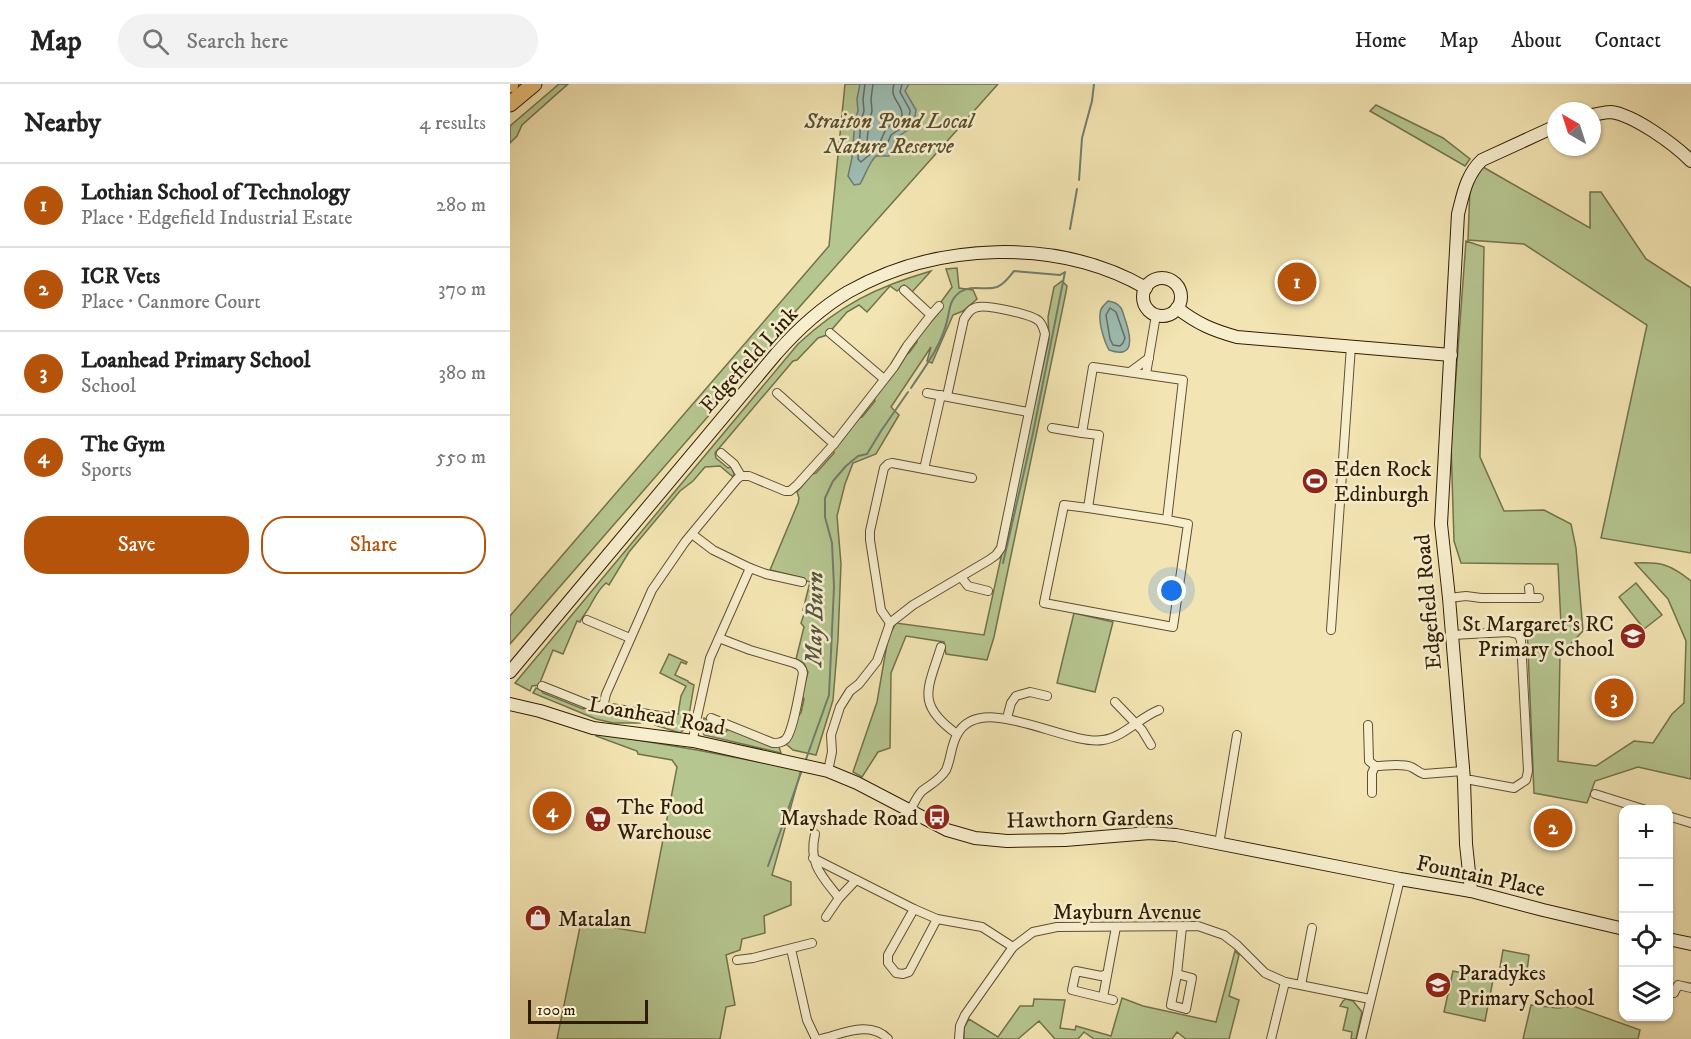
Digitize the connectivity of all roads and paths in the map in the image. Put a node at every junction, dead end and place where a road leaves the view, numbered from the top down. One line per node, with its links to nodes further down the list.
1 (534, 84): 2 (highway)
2 (510, 104)
3 (1601, 114): 5 (street)
4 (1547, 130): 14 (street, Edgefield Road)
5 (1691, 161)
6 (1146, 288): 9 (street); 11 (street); 46 (street, Edgefield Link)
7 (904, 290): 10 (street)
8 (939, 306): 10 (street)
9 (1177, 308): 11 (street); 13 (street)
10 (931, 315): 18 (street)
11 (1156, 315): 15 (street)
12 (830, 333): 18 (street)
13 (1351, 346): 14 (street); 41 (street)
14 (1446, 355): 38 (street, Edgefield Road)
15 (1149, 358): 16 (street); 17 (street)
16 (1130, 372): 17 (street); 24 (street)
17 (1146, 374): 31 (street)
18 (884, 379): 25 (street)
19 (777, 393): 25 (street)
20 (927, 393): 21 (street)
21 (944, 396): 22 (street); 22 (street); 27 (street)
22 (1028, 412): 34 (street)
23 (1052, 428): 24 (street)
24 (1082, 433): 30 (street)
25 (834, 444): 28 (street)
26 (721, 453): 28 (street)
27 (924, 469): 29 (street); 40 (street)
28 (741, 476): 32 (street)
29 (972, 478)
30 (1088, 508): 31 (street); 31 (street)
31 (1167, 520)
32 (692, 534): 33 (street); 44 (street)
33 (750, 568): 35 (street); 43 (street)
34 (961, 577): 36 (street); 40 (street)
35 (802, 582)
36 (988, 591)
37 (1533, 595): 38 (street)
38 (1449, 598): 42 (street, Edgefield Road)
39 (587, 620): 44 (street)
40 (890, 623): 63 (street)
41 (1331, 630)
42 (1452, 635): 64 (street, Edgefield Road); 64 (street)
43 (720, 638): 54 (street); 60 (street)
44 (630, 639): 51 (street)
45 (941, 652): 58 (street)
46 (510, 672)
47 (542, 686): 51 (street)
48 (1047, 696): 55 (street)
49 (1115, 702): 56 (street)
50 (510, 704): 60 (street, Loanhead Road)
51 (603, 706): 53 (street)
52 (1160, 710): 56 (street)
53 (666, 717)
54 (711, 718)
55 (1007, 718): 56 (street); 58 (street)
56 (1136, 723): 61 (street)
57 (1368, 725): 62 (street)
58 (957, 734): 68 (street)
59 (1237, 735): 72 (street)
60 (693, 741): 63 (street, Loanhead Road)
61 (1151, 745)
62 (1375, 766): 64 (street); 65 (street)
63 (828, 771): 68 (street, Loanhead Road)
64 (1463, 775): 77 (street, Edgefield Road)
65 (1372, 793)
66 (1595, 794): 67 (street)
67 (1630, 805)
68 (910, 810): 72 (street, Hawthorn Gardens)
69 (1673, 818): 70 (street)
70 (1691, 823)
71 (815, 834): 73 (street)
72 (1218, 844): 74 (street, Hawthorn Gardens)
73 (813, 858): 76 (street); 78 (street)
74 (1328, 864): 75 (street, Fountain Place)
75 (1400, 879): 77 (street, Fountain Place); 99 (street)
76 (856, 880): 78 (street); 79 (street)
77 (1471, 891): 84 (street, Fountain Place)
78 (839, 898): 80 (street)
79 (914, 909): 81 (street); 81 (street)
80 (826, 917)
81 (937, 919): 89 (street)
82 (1116, 927): 83 (street, Mayburn Avenue); 89 (street, Mayburn Avenue); 92 (street)
83 (1182, 927): 93 (street); 94 (street, Mayburn Avenue)
84 (1619, 927)
85 (1312, 928): 95 (street)
86 (1673, 940): 88 (street)
87 (812, 943): 90 (street)
88 (1691, 944)
89 (1013, 947): 104 (street, Mayburn Avenue)
90 (790, 949): 91 (street); 101 (street)
91 (737, 960)
92 (1107, 974): 98 (street); 98 (street)
93 (1178, 974)
94 (1285, 982): 95 (street, Mayburn Avenue); 105 (street)
95 (1301, 985): 99 (street, Mayburn Avenue)
96 (1691, 988): 97 (street)
97 (1674, 993)
98 (1103, 997): 100 (street)
99 (1370, 999): 106 (street)
100 (1113, 1000)
101 (816, 1039)
102 (821, 1039): 103 (street)
103 (888, 1039)
104 (959, 1039)
105 (1271, 1039)
106 (1361, 1039)

